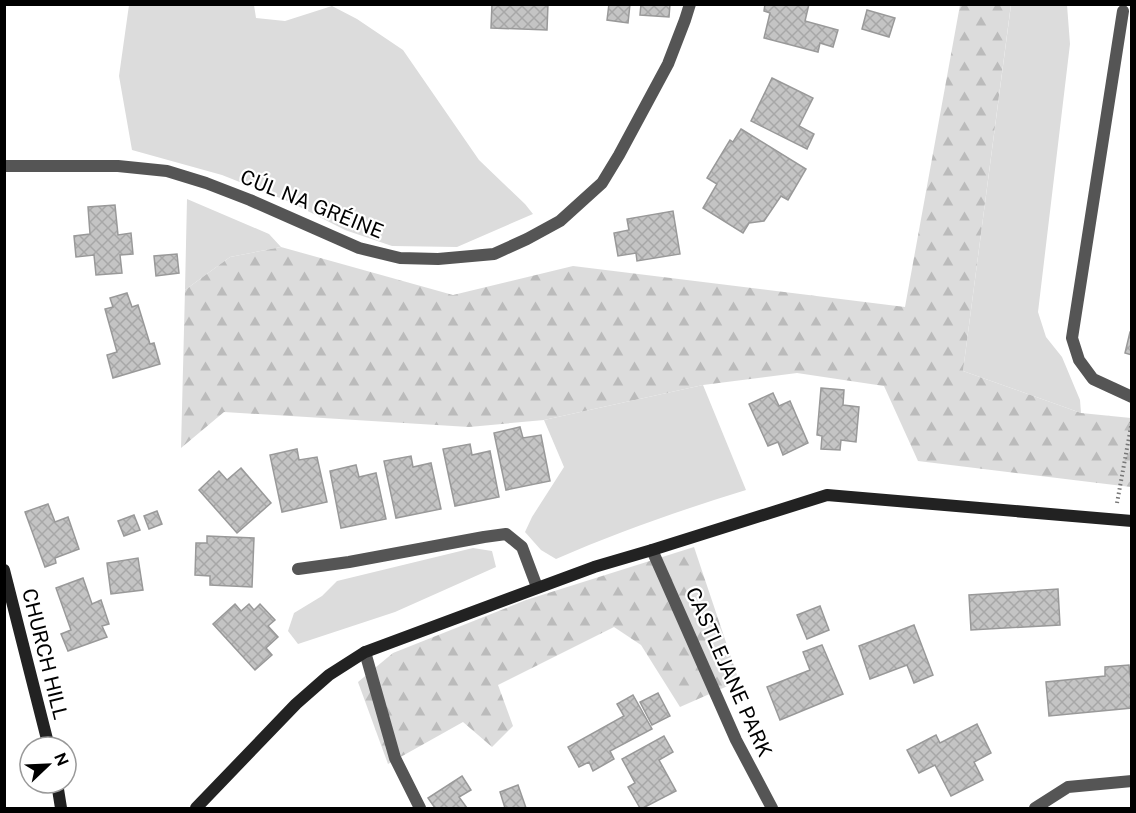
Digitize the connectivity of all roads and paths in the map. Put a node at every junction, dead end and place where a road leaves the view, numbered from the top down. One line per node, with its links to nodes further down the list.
1 (690, 4): 3 (street, CÚL NA GRÉINE)
2 (1123, 11): 4 (street)
3 (4, 166)
4 (1131, 397)
5 (1131, 421): 6 (path)
6 (1117, 521): 7 (street); 8 (street)
7 (1131, 521)
8 (652, 550): 11 (street); 17 (street, CASTLEJANE PARK)
9 (298, 569): 11 (street)
10 (4, 570): 13 (street, CHURCH HILL)
11 (537, 587): 12 (street)
12 (365, 652): 15 (street); 16 (street)
13 (46, 735)
14 (1131, 781): 18 (street)
15 (196, 808)
16 (420, 808)
17 (772, 808)
18 (1035, 808)

